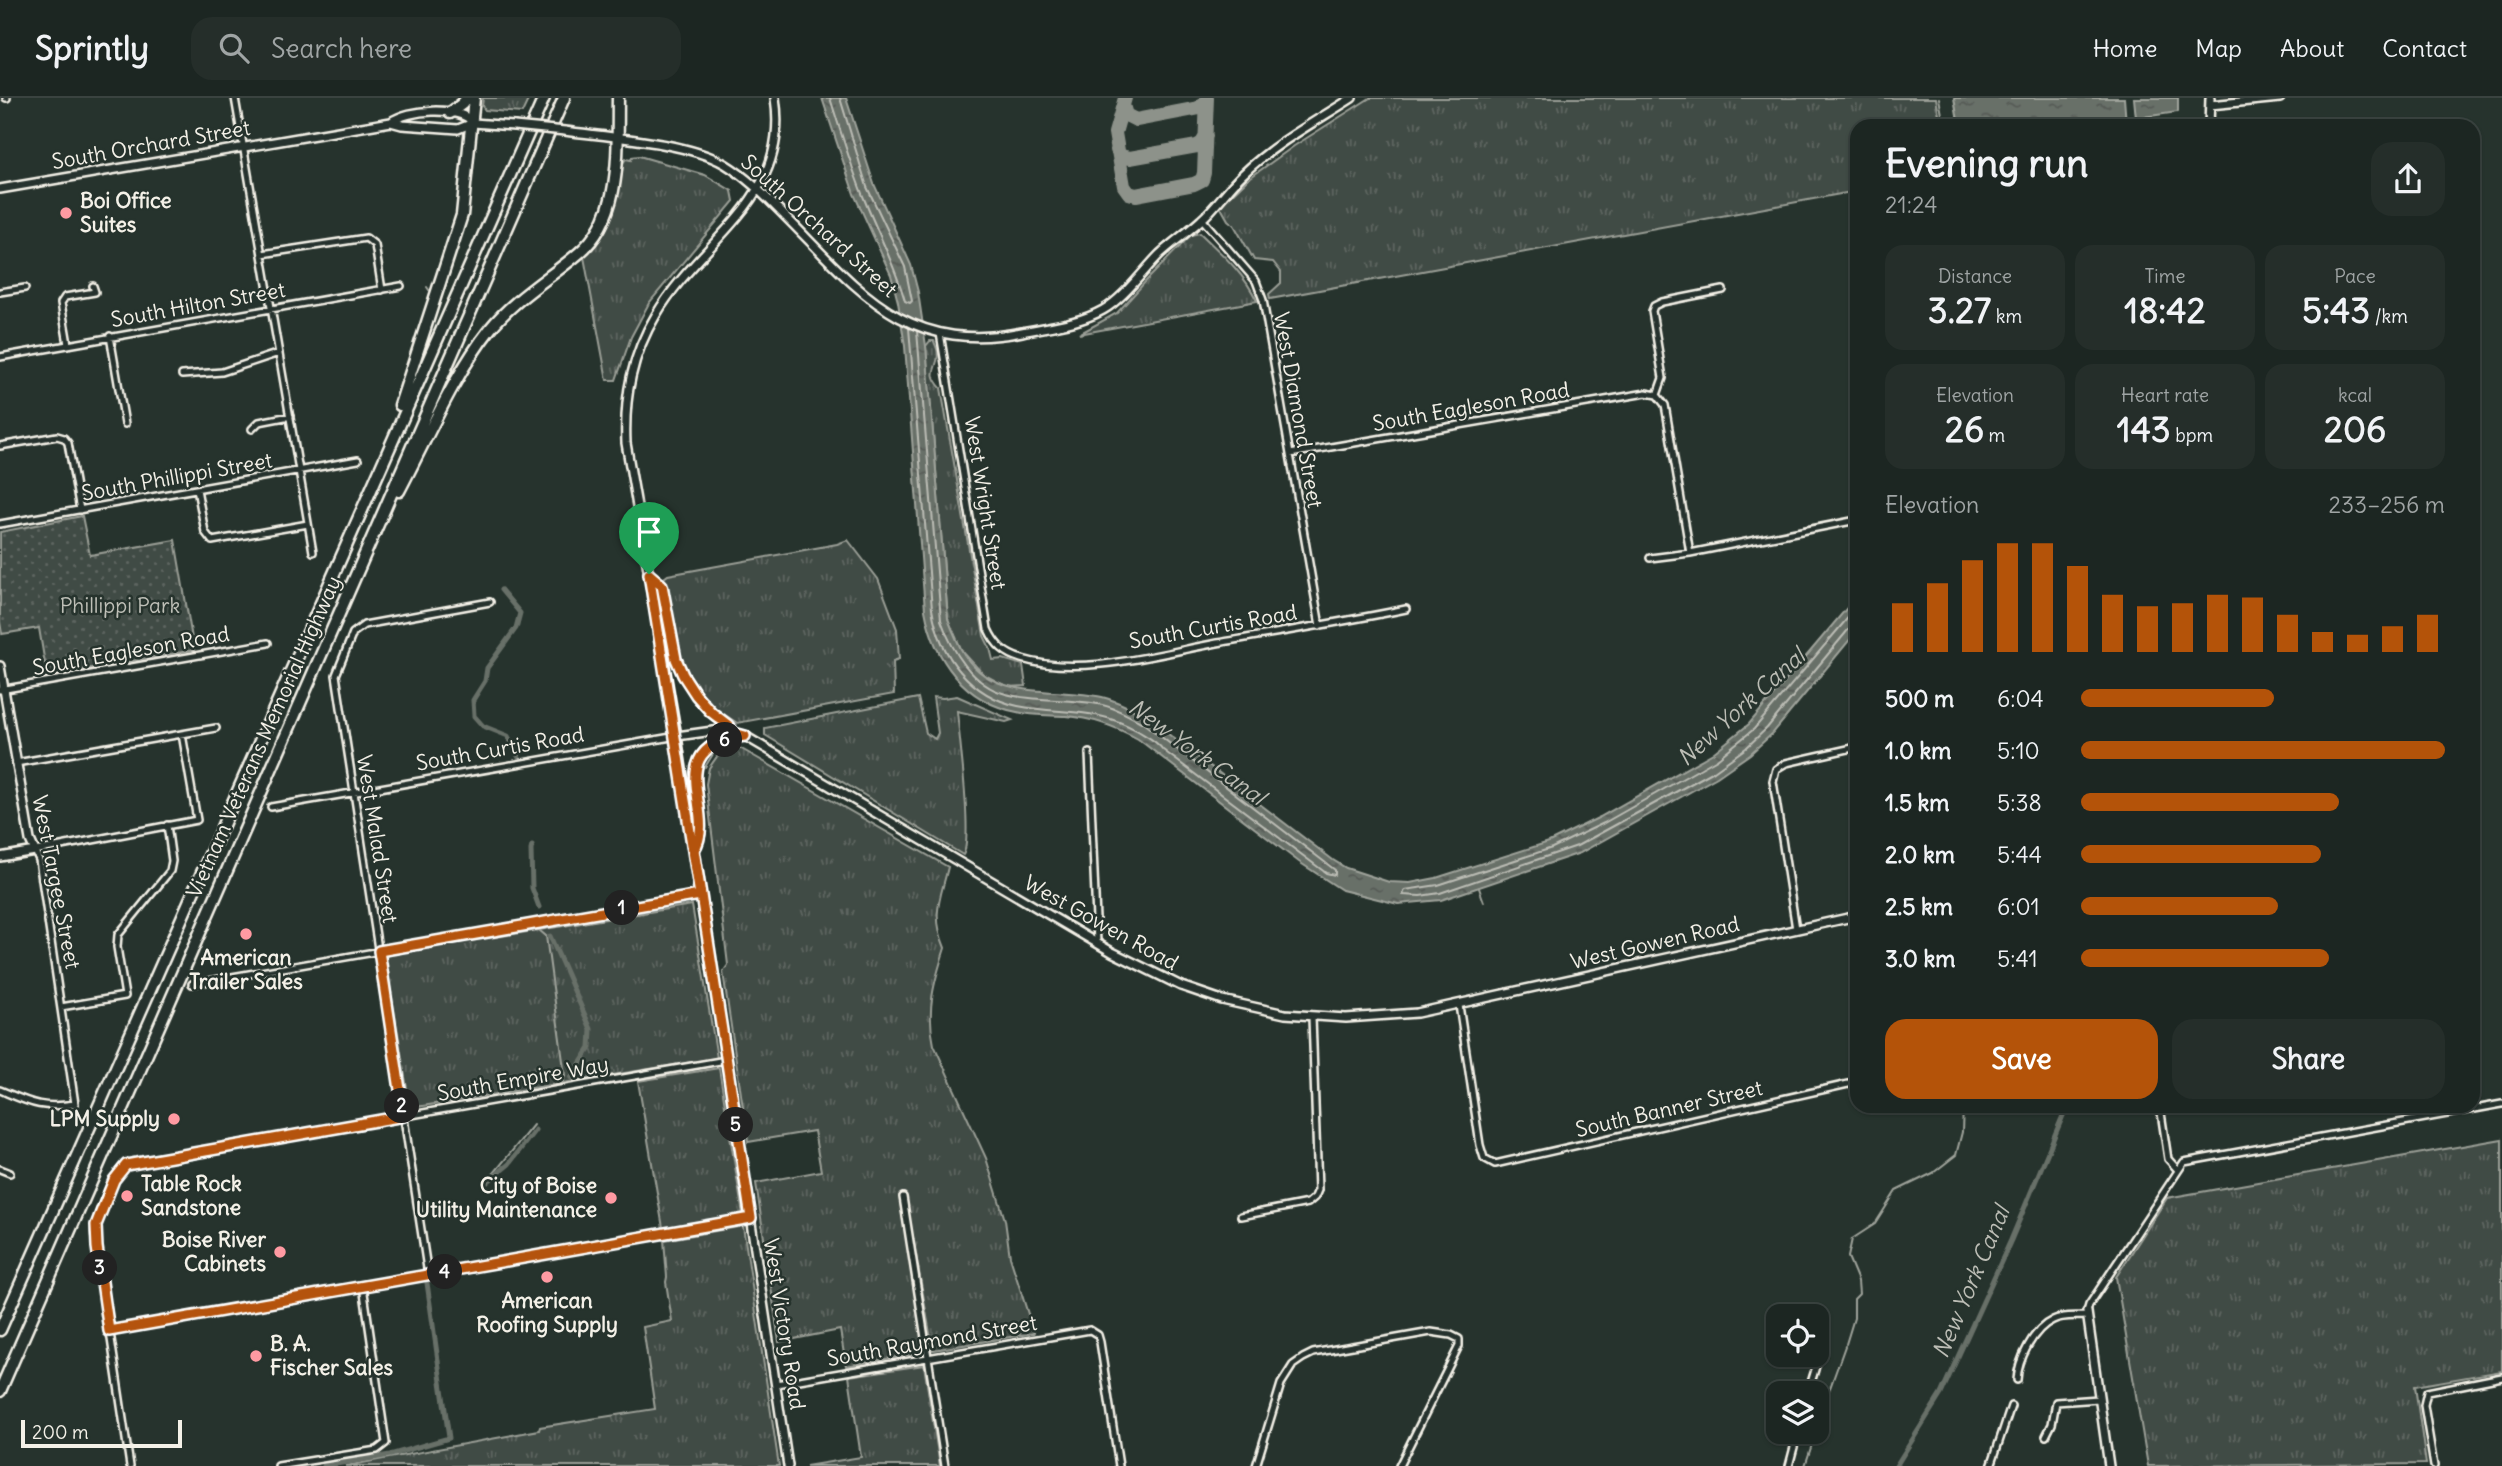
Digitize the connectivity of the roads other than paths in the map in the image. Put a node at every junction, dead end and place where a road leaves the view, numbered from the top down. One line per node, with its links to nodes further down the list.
1 (235, 98): 15 (street)
2 (467, 98): 11 (highway)
3 (474, 98): 13 (highway)
4 (544, 98): 40 (highway, Vietnam Veterans Memorial Highway)
5 (564, 98): 48 (highway, Vietnam Veterans Memorial Highway)
6 (618, 98): 14 (highway)
7 (775, 98): 16 (main road)
8 (1352, 98): 18 (main road, South Orchard Street)
9 (2280, 98): 10 (main road)
10 (2210, 102)
11 (450, 113): 12 (main road, South Orchard Street); 13 (main road, South Orchard Street)
12 (391, 122): 13 (main road, South Orchard Street); 15 (main road, South Orchard Street)
13 (473, 123): 14 (main road, South Orchard Street, bridge); 40 (highway)
14 (617, 138): 16 (main road, South Orchard Street); 48 (highway)
15 (243, 146): 17 (main road, South Orchard Street); 19 (street)
16 (758, 188): 27 (main road, South Orchard Street); 51 (main road, West Victory Road)
17 (0, 189)
18 (1202, 219): 27 (main road, South Orchard Street); 38 (street, West Diamond Street)
19 (262, 254): 23 (street); 26 (street)
20 (93, 286): 29 (street)
21 (401, 286): 23 (street, South Hilton Street)
22 (25, 288): 25 (street)
23 (382, 290): 26 (street, South Hilton Street)
24 (1723, 290): 33 (street)
25 (0, 292)
26 (271, 307): 28 (street, South Hilton Street); 30 (street)
27 (940, 333): 56 (street, West Wright Street)
28 (110, 336): 29 (street, South Hilton Street); 35 (street)
29 (68, 344): 31 (street, South Hilton Street)
30 (279, 353): 32 (street); 34 (street)
31 (0, 357)
32 (182, 375)
33 (1657, 395): 38 (street, South Eagleson Road); 49 (street)
34 (290, 416): 36 (street); 41 (street)
35 (125, 424)
36 (251, 429)
37 (0, 446): 43 (street)
38 (1290, 454): 54 (street, West Diamond Street)
39 (358, 460): 41 (street, South Phillippi Street)
40 (381, 465): 99 (highway, Vietnam Veterans Memorial Highway)
41 (299, 471): 42 (street, South Phillippi Street); 46 (street)
42 (198, 489): 43 (street, South Phillippi Street); 46 (street)
43 (80, 510): 45 (street, South Phillippi Street)
44 (1850, 521): 49 (street)
45 (0, 524)
46 (308, 524): 47 (street)
47 (313, 552)
48 (366, 553): 105 (highway, Vietnam Veterans Memorial Highway)
49 (1690, 553): 50 (street)
50 (1650, 558)
51 (649, 574): 60 (main road); 62 (main road, West Victory Road)
52 (490, 603): 67 (street, West Malad Street)
53 (1406, 609): 54 (street, South Curtis Road)
54 (1320, 626): 56 (street, South Curtis Road)
55 (268, 643): 58 (street, South Eagleson Road)
56 (1024, 660)
57 (0, 666): 58 (main road, West Targee Street)
58 (2, 690): 66 (main road, West Targee Street)
59 (216, 728): 61 (street)
60 (734, 733): 62 (main road, South Curtis Road); 63 (main road, West Gowen Road)
61 (182, 734): 66 (street); 69 (street)
62 (677, 736): 67 (street, South Curtis Road); 70 (main road, West Victory Road)
63 (745, 736): 70 (main road); 76 (main road, West Gowen Road)
64 (1850, 749): 75 (street)
65 (1089, 753): 76 (street)
66 (16, 763): 71 (main road, West Targee Street)
67 (354, 793): 68 (street, South Curtis Road); 77 (street, West Malad Street)
68 (271, 807)
69 (167, 825): 71 (street); 80 (street)
70 (694, 850): 73 (main road, West Victory Road)
71 (34, 851): 72 (main road); 80 (street, West Targee Street)
72 (0, 857)
73 (700, 895): 77 (street); 82 (main road, West Victory Road)
74 (1850, 917): 75 (main road, West Gowen Road)
75 (1796, 929): 79 (main road, West Gowen Road)
76 (1097, 943): 81 (main road, West Gowen Road)
77 (379, 951): 78 (street); 89 (street, West Malad Street)
78 (192, 984)
79 (1459, 1005): 81 (main road, West Gowen Road); 83 (street, South Banner Street)
80 (61, 1007): 84 (street, West Targee Street)
81 (1312, 1017): 94 (street)
82 (726, 1060): 89 (street, South Empire Way); 95 (main road, West Victory Road)
83 (1850, 1084)
84 (0, 1090)
85 (2502, 1104): 86 (street)
86 (2480, 1108)
87 (2161, 1113): 91 (street)
88 (2451, 1113): 91 (street)
89 (404, 1116): 96 (street, West Malad Street); 100 (street, South Empire Way)
90 (0, 1169): 92 (street)
91 (2177, 1170): 98 (street)
92 (10, 1173)
93 (903, 1197): 101 (street)
94 (1241, 1216)
95 (751, 1218): 96 (street); 104 (main road, West Victory Road)
96 (428, 1275): 97 (street)
97 (363, 1286): 100 (street); 111 (street)
98 (2087, 1314): 103 (street); 106 (main road)
99 (0, 1330)
100 (109, 1331): 110 (street)
101 (929, 1357): 104 (street, South Raymond Street); 113 (street); 114 (street, South Raymond Street)
102 (2502, 1377): 120 (street)
103 (2017, 1380)
104 (776, 1384): 112 (main road, West Victory Road)
105 (0, 1391)
106 (2099, 1399): 108 (street); 119 (main road)
107 (2011, 1406): 118 (street)
108 (2046, 1436)
109 (1794, 1444): 117 (street)
110 (130, 1466)
111 (278, 1466)
112 (788, 1466)
113 (945, 1466)
114 (1119, 1466)
115 (1256, 1466): 116 (street)
116 (1399, 1466)
117 (1788, 1466)
118 (1991, 1466)
119 (2109, 1466)
120 (2434, 1466)

